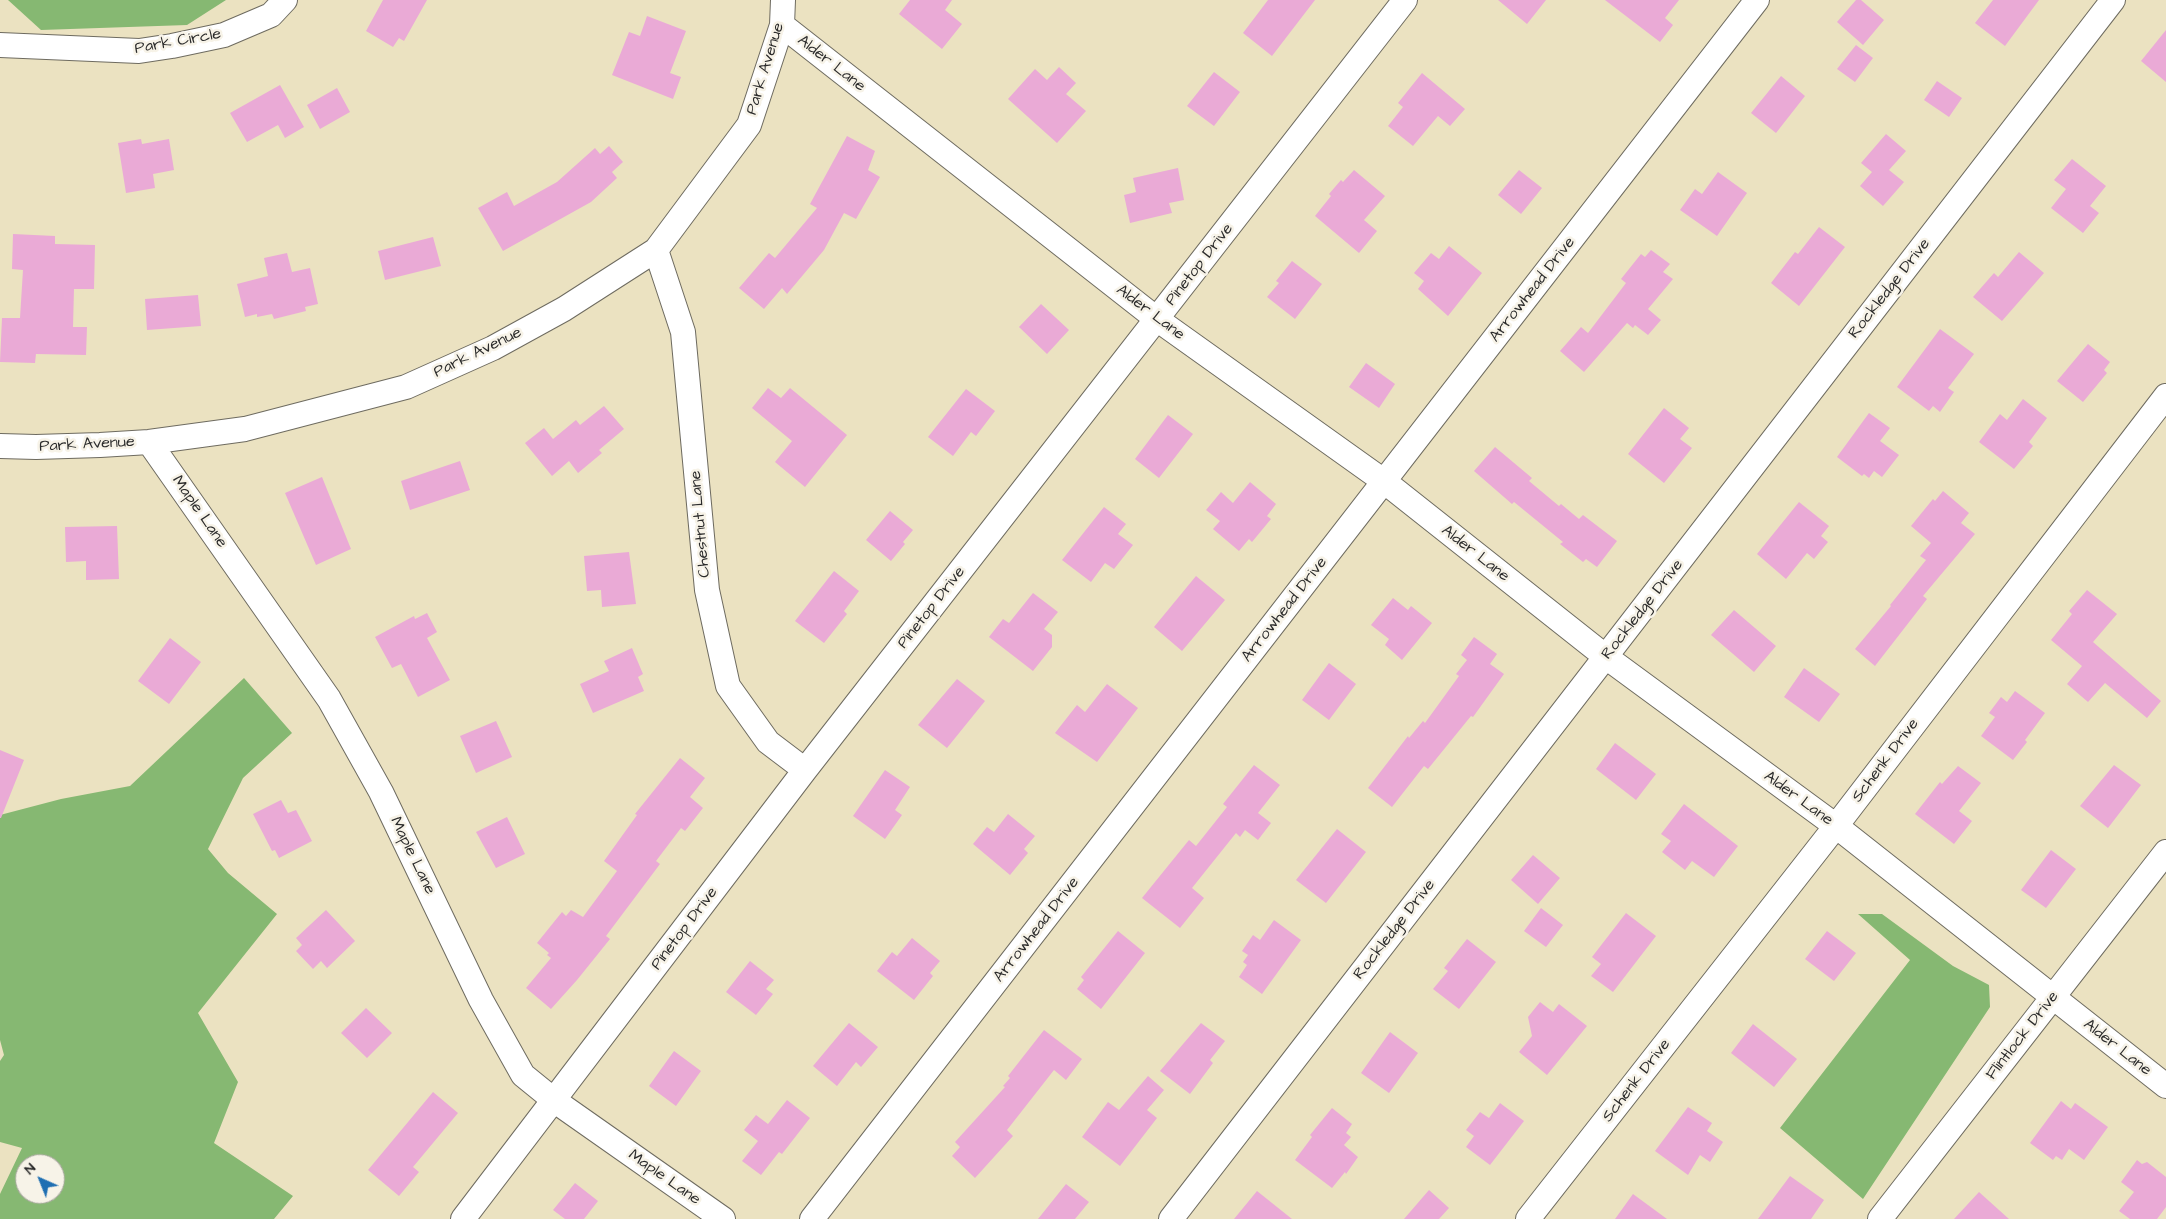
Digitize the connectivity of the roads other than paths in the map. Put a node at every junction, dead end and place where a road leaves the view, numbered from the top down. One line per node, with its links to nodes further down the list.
1 (286, 0): 7 (street, Park Circle)
2 (783, 0): 6 (street, Park Avenue)
3 (1406, 0): 9 (street, Pinetop Drive)
4 (1757, 0): 13 (street, Arrowhead Drive)
5 (2113, 0): 14 (street, Rockledge Drive)
6 (782, 26): 8 (street, Park Avenue); 9 (street, Alder Lane)
7 (0, 45)
8 (656, 250): 11 (street, Park Avenue); 15 (street, Chestnut Lane)
9 (1158, 320): 13 (street, Alder Lane); 15 (street, Pinetop Drive)
10 (2166, 396): 16 (street, Schenk Drive)
11 (149, 442): 12 (street, Park Avenue); 20 (street, Maple Lane)
12 (0, 446)
13 (1385, 482): 14 (street, Alder Lane); 23 (street, Arrowhead Drive)
14 (1606, 657): 16 (street, Alder Lane); 24 (street, Rockledge Drive)
15 (806, 770): 20 (street, Pinetop Drive)
16 (1836, 826): 18 (street, Alder Lane); 25 (street, Schenk Drive)
17 (2166, 852): 18 (street, Flintlock Drive)
18 (2054, 997): 19 (street, Alder Lane); 26 (street, Flintlock Drive)
19 (2166, 1086)
20 (555, 1101): 21 (street, Pinetop Drive); 22 (street, Maple Lane)
21 (463, 1219)
22 (722, 1219)
23 (812, 1219)
24 (1171, 1219)
25 (1528, 1219)
26 (1880, 1219)

